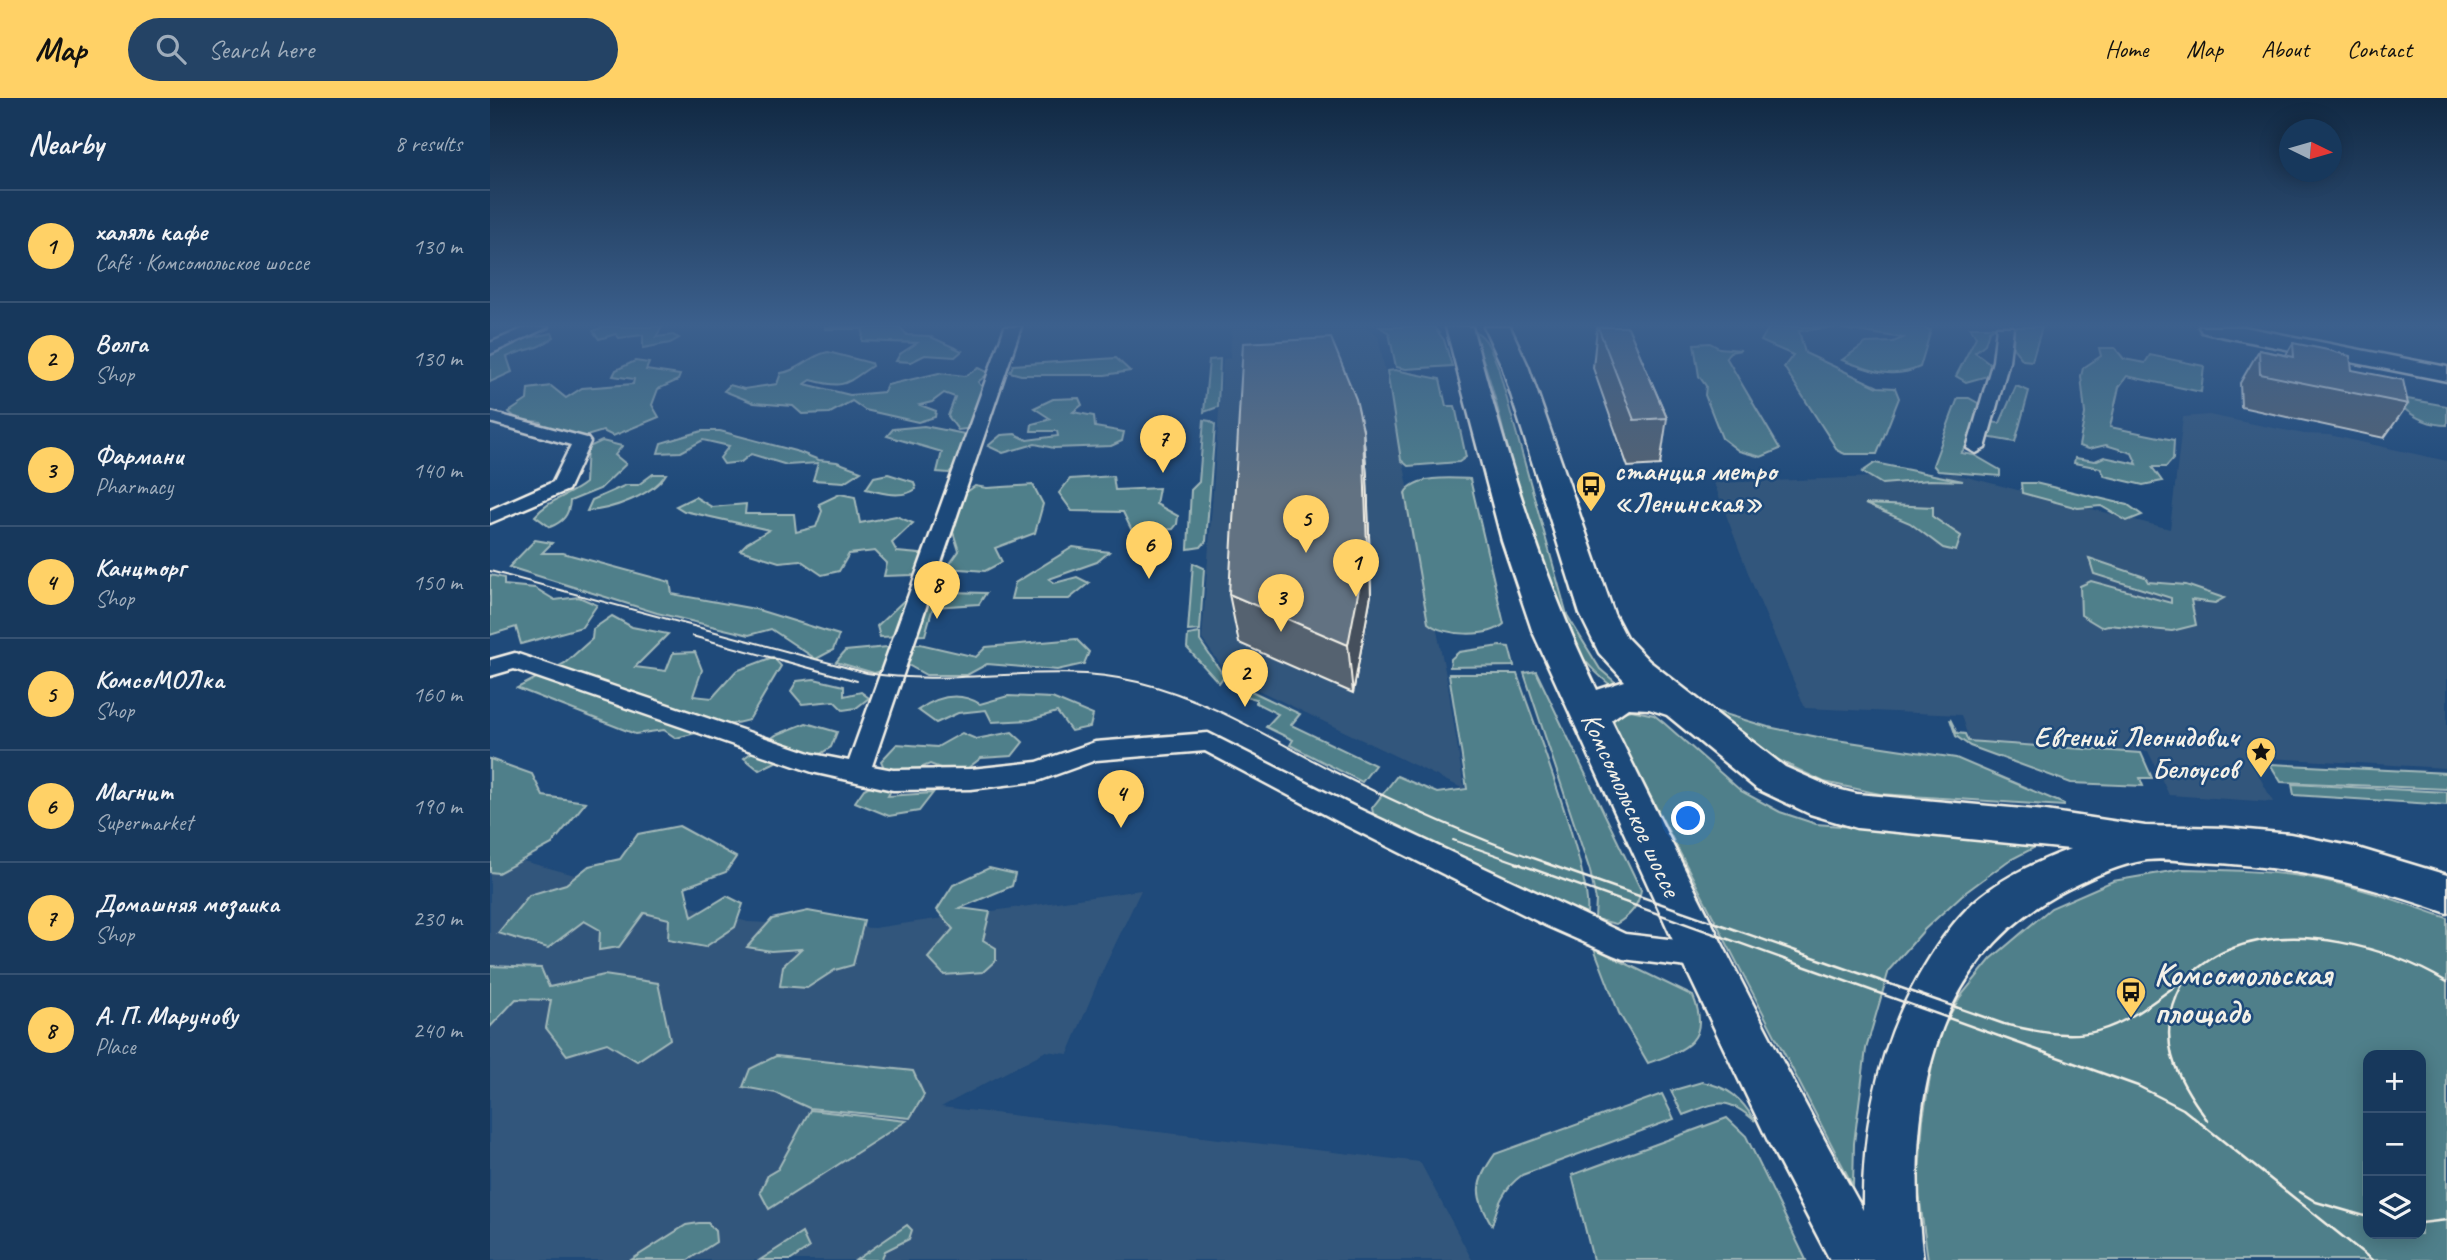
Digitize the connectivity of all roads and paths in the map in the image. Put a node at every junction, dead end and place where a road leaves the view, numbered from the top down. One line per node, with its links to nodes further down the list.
1 (994, 381): 11 (street)
2 (1475, 381): 10 (main road, Комсомольское шоссе)
3 (1519, 381): 9 (main road)
4 (1994, 381): 6 (street)
5 (490, 417): 7 (street)
6 (1976, 448)
7 (490, 517)
8 (490, 668): 11 (street)
9 (1683, 707): 10 (main road); 12 (main road)
10 (1592, 718): 14 (main road, Комсомольское шоссе)
11 (857, 774): 14 (street)
12 (2145, 843): 13 (main road); 16 (main road)
13 (2447, 894)
14 (1703, 956): 15 (main road, Комсомольское шоссе)
15 (1860, 1260)
16 (1895, 1260)

